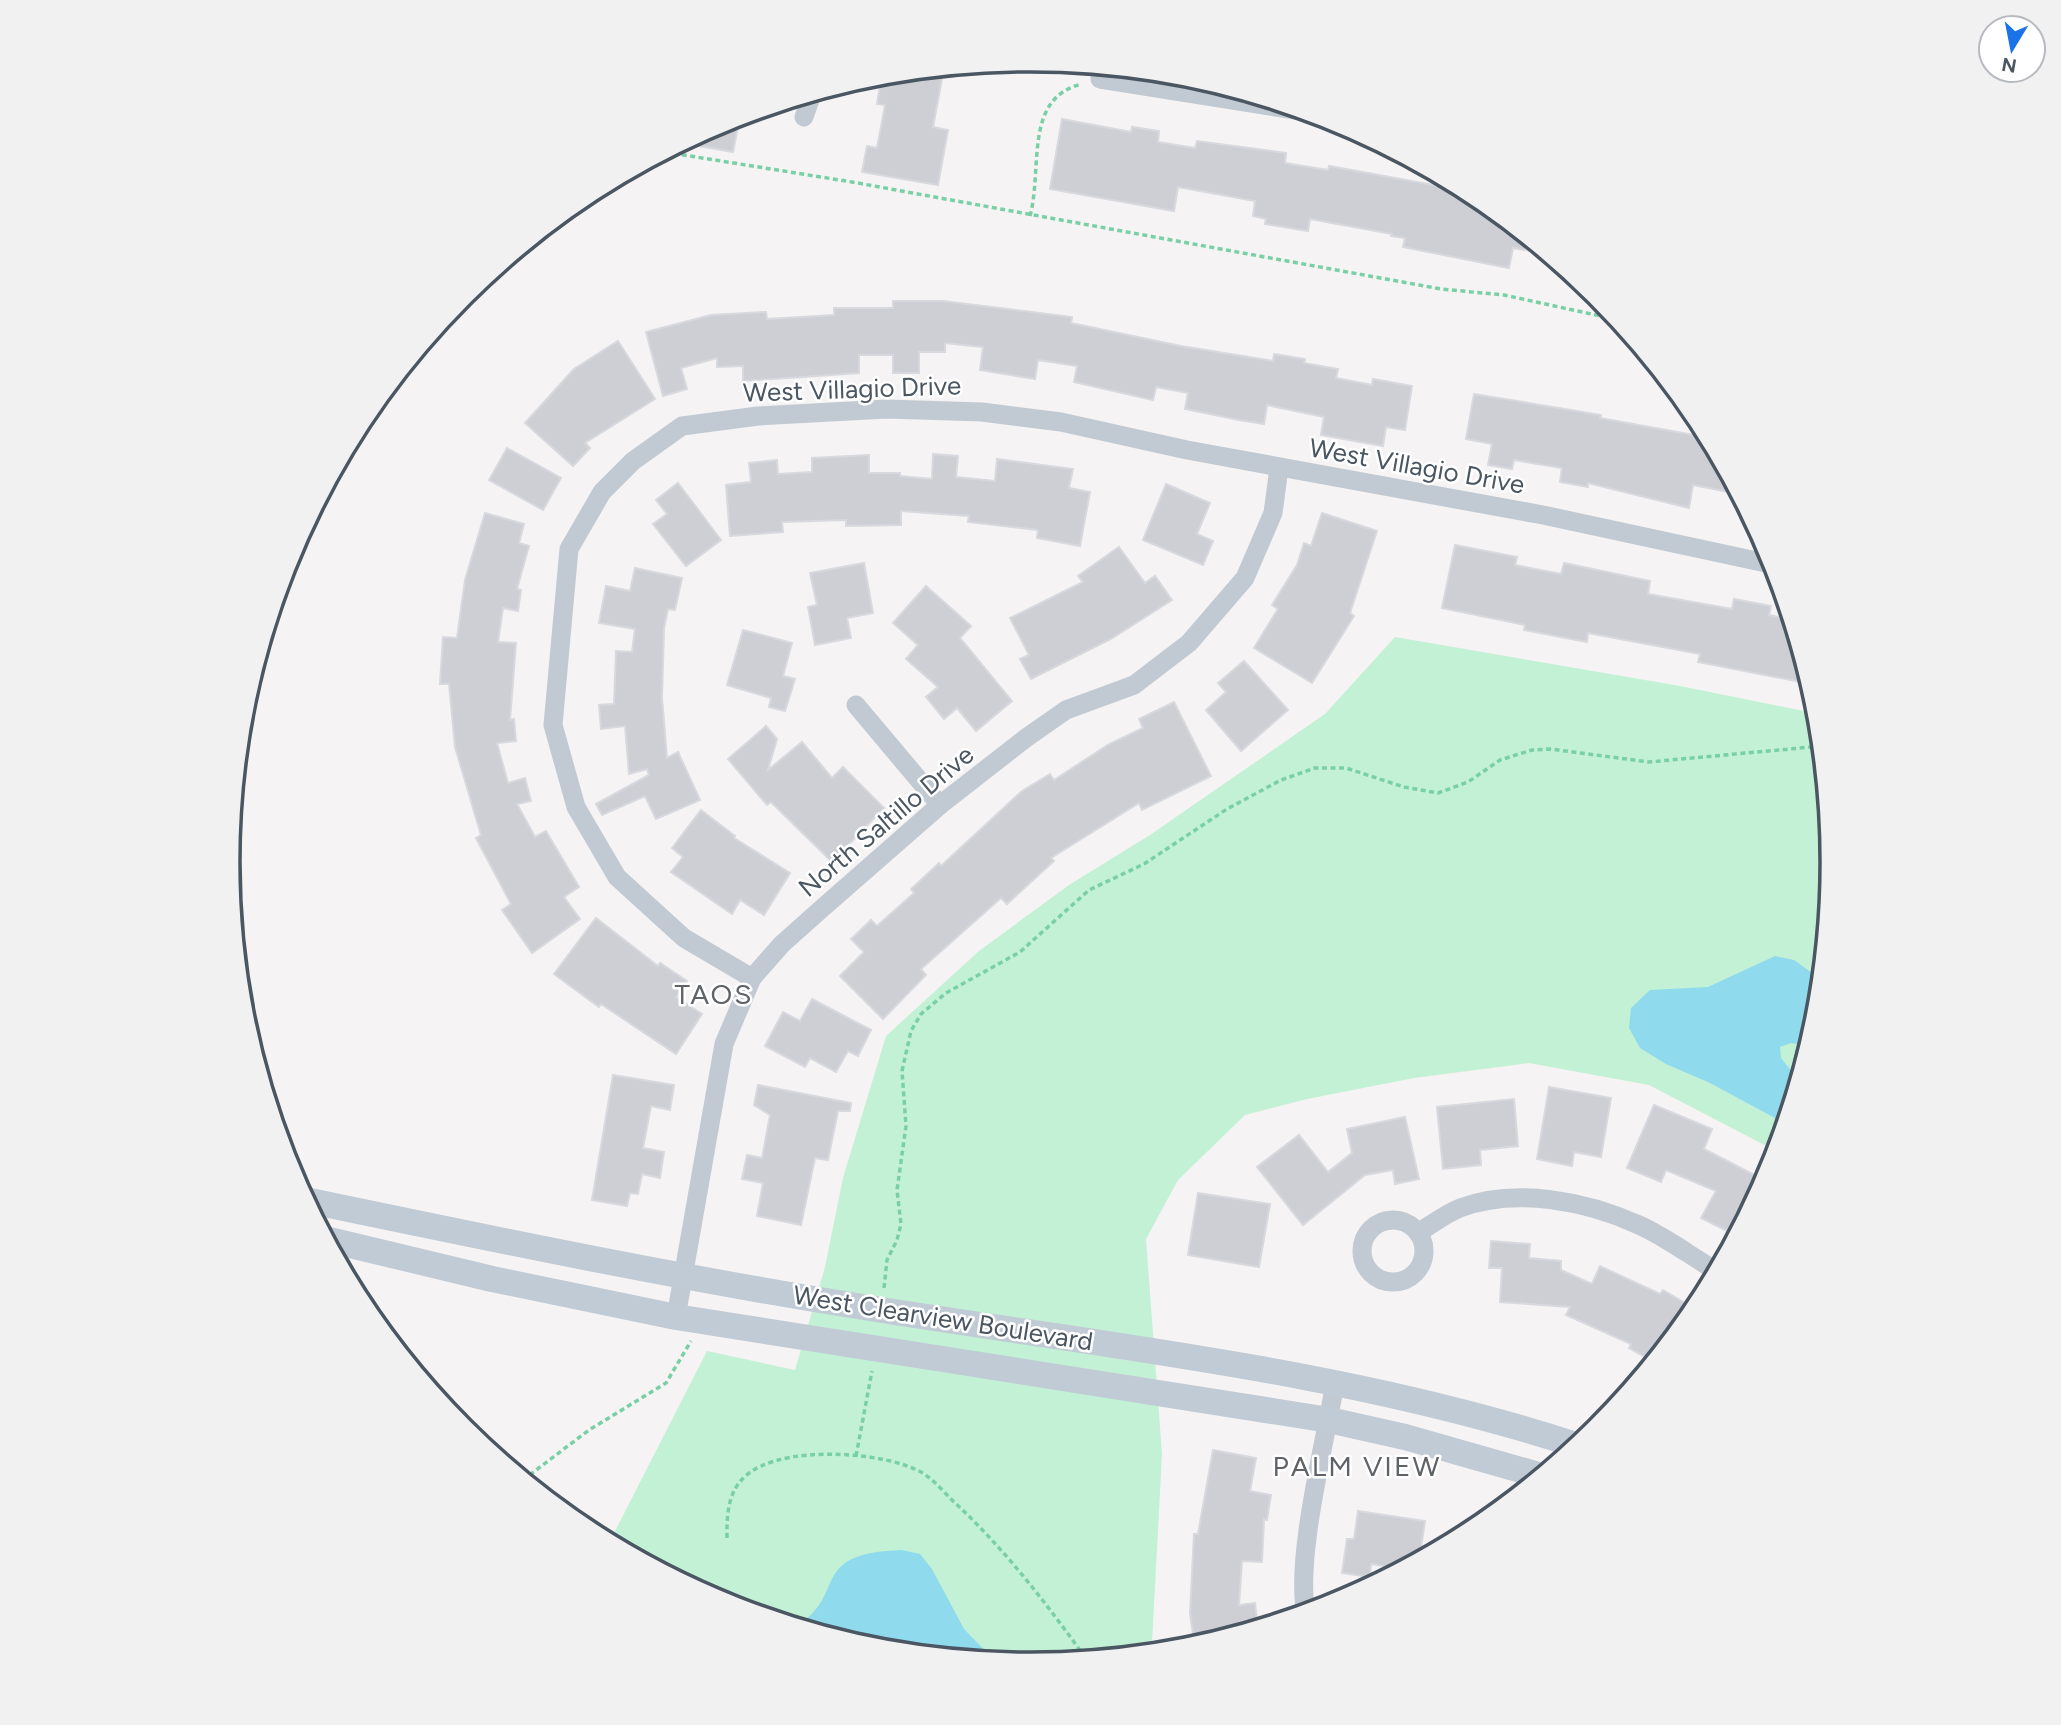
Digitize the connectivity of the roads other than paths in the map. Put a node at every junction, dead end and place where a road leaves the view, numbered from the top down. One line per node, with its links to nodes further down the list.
1 (1131, 79): 2 (street)
2 (1219, 95)
3 (808, 104): 4 (street)
4 (804, 117)
5 (1279, 468): 6 (street, West Villagio Drive); 8 (street, North Saltillo Drive); 9 (street, West Villagio Drive)
6 (1762, 562)
7 (856, 705): 8 (street)
8 (940, 805): 9 (street, North Saltillo Drive)
9 (752, 978): 14 (street, North Saltillo Drive)
10 (317, 1202): 14 (street, West Clearview Boulevard)
11 (1418, 1233): 13 (street)
12 (337, 1242): 15 (street, West Clearview Boulevard)
13 (1710, 1267)
14 (683, 1276): 15 (street, North Saltillo Drive); 16 (street, West Clearview Boulevard)
15 (676, 1317): 17 (street, West Clearview Boulevard)
16 (1335, 1383): 17 (street); 18 (street, West Clearview Boulevard)
17 (1329, 1420): 19 (street, West Clearview Boulevard); 20 (street)
18 (1568, 1443)
19 (1532, 1473)
20 (1304, 1604)

